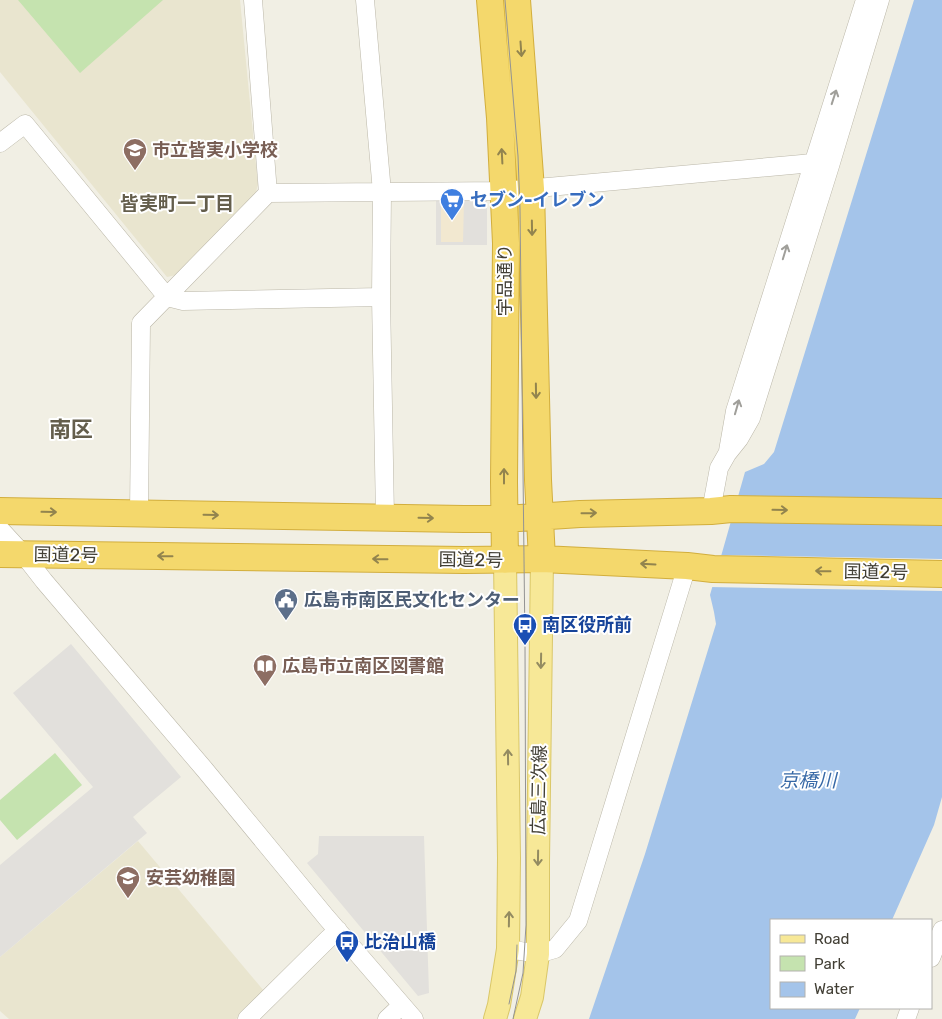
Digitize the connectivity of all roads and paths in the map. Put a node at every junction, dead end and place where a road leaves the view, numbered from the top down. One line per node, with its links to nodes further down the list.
1 (253, 0): 12 (street)
2 (365, 0): 11 (street)
3 (490, 0): 10 (highway, 宇品通り, one-way to 3)
4 (517, 0): 9 (highway, 宇品通り, one-way to 9)
5 (865, 0): 8 (street, one-way to 5)
6 (880, 0): 15 (street)
7 (0, 143): 13 (street)
8 (813, 163): 9 (street); 15 (street, one-way to 8)
9 (531, 189): 10 (street); 20 (highway, 宇品通り, one-way to 20)
10 (504, 191): 11 (street); 22 (highway, 宇品通り, one-way to 10)
11 (382, 192): 12 (street); 14 (street)
12 (268, 193): 13 (street)
13 (167, 296): 14 (street); 19 (street)
14 (381, 297): 21 (street)
15 (727, 454): 16 (street)
16 (721, 510): 18 (highway, one-way to 18); 20 (highway, one-way to 16)
17 (0, 512): 19 (highway, one-way to 19)
18 (942, 512)
19 (139, 514): 21 (highway, one-way to 21)
20 (540, 516): 22 (highway); 25 (highway, 宇品通り)
21 (385, 517): 22 (highway, one-way to 22)
22 (504, 519): 26 (highway, 宇品通り)
23 (0, 528): 24 (street)
24 (11, 554): 26 (highway, 国道2号, one-way to 24); 29 (street)
25 (542, 559): 26 (highway, 国道2号); 27 (highway, 国道2号, one-way to 25); 32 (main road, 広島三次線, one-way to 32)
26 (505, 560): 31 (main road, 広島三次線, one-way to 26)
27 (687, 566): 28 (highway, 国道2号, one-way to 27); 32 (street)
28 (942, 574)
29 (338, 930): 34 (street); 35 (street)
30 (942, 930): 33 (street)
31 (508, 949): 32 (street); 38 (main road, 広島三次線)
32 (538, 954): 39 (main road, 広島三次線)
33 (935, 956)
34 (402, 1005): 36 (street); 37 (street)
35 (248, 1019)
36 (388, 1019)
37 (414, 1019)
38 (495, 1019)
39 (525, 1019)

